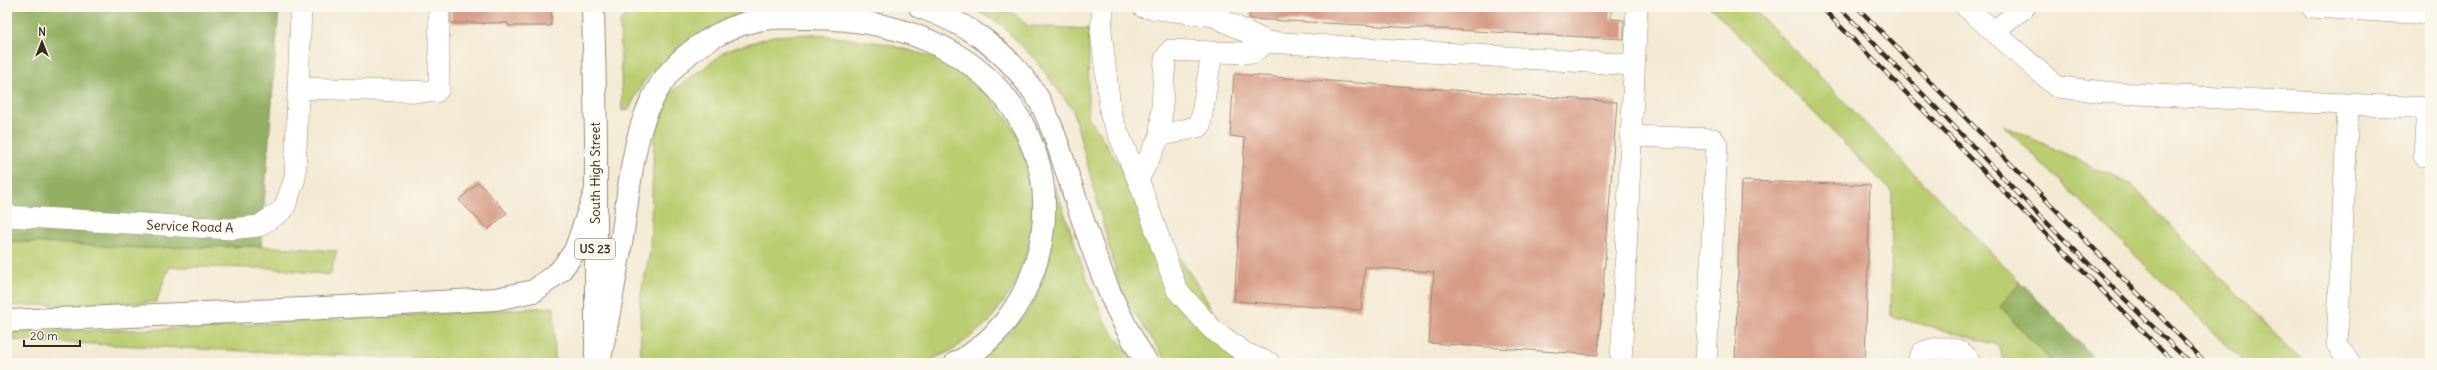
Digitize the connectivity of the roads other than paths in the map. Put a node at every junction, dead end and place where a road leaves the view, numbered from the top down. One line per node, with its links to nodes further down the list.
1 (301, 7): 16 (lane, Service Road A)
2 (439, 7): 16 (lane)
3 (593, 7): 23 (main road, South High Street / US 23)
4 (920, 7): 29 (main road)
5 (1103, 7): 22 (lane)
6 (1143, 7): 13 (lane)
7 (1637, 7): 15 (lane)
8 (1966, 7): 12 (lane)
9 (2025, 7): 12 (lane)
10 (2312, 7): 11 (lane)
11 (2430, 14)
12 (1994, 31): 17 (lane)
13 (1267, 42): 14 (lane); 15 (lane)
14 (1212, 52): 19 (lane); 19 (lane)
15 (1634, 66): 20 (lane)
16 (298, 88): 24 (lane, Service Road A)
17 (2348, 105): 18 (lane); 35 (lane)
18 (2429, 108): 21 (lane)
19 (1160, 136): 22 (lane)
20 (1630, 136): 31 (lane); 32 (lane)
21 (2424, 156)
22 (1138, 180): 30 (lane)
23 (595, 193): 25 (main road, South High Street / US 23); 26 (main road)
24 (7, 216)
25 (603, 306): 27 (main road); 28 (main road)
26 (7, 321)
27 (597, 363)
28 (956, 363)
29 (1147, 363)
30 (1270, 363)
31 (1621, 363)
32 (1706, 363)
33 (1917, 363): 34 (lane)
34 (1970, 363)
35 (2350, 363)

